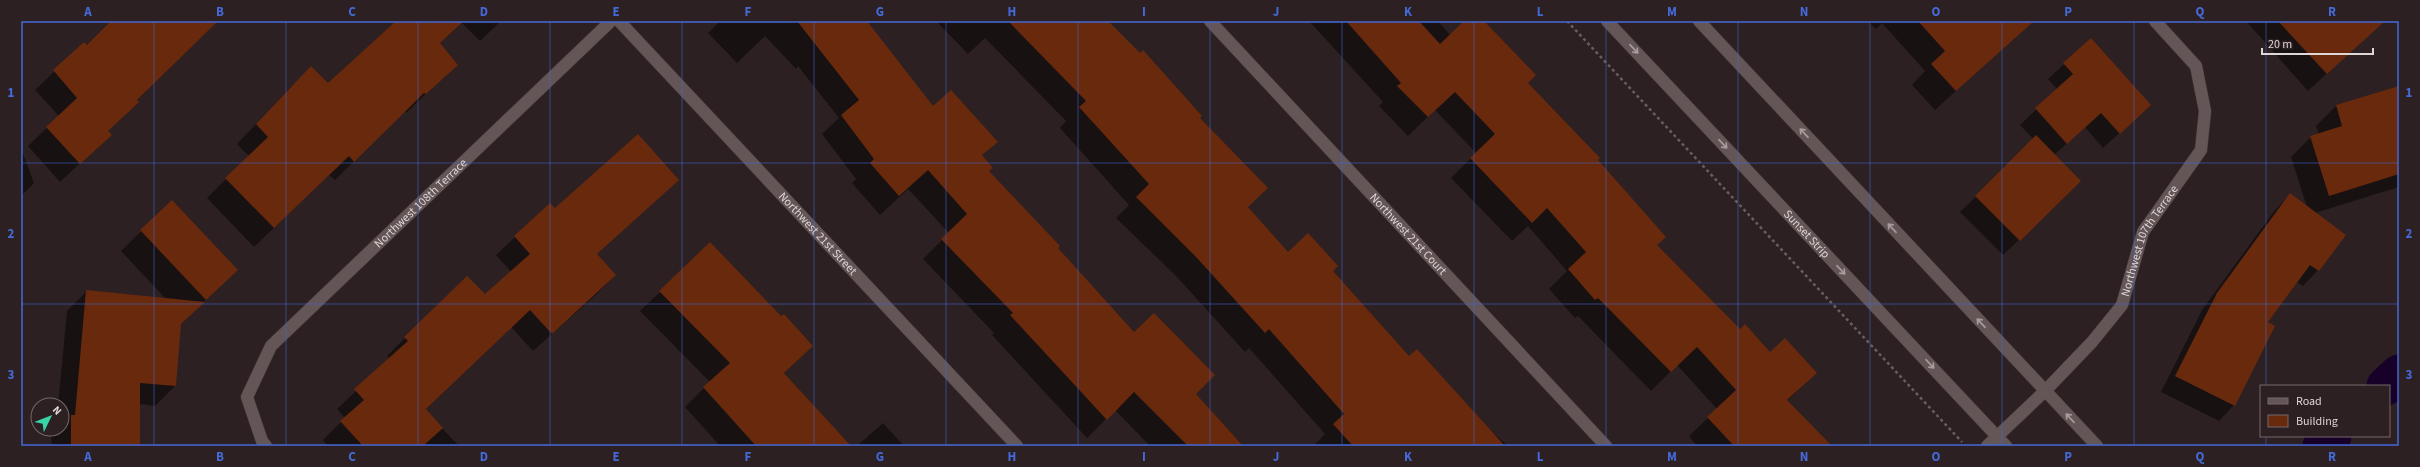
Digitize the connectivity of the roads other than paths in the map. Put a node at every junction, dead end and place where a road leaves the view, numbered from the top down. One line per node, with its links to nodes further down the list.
1 (612, 21): 9 (street, Northwest 108th Terrace)
2 (619, 21): 10 (street, Northwest 21st Street)
3 (1210, 21): 11 (street, Northwest 21st Court)
4 (1607, 21): 8 (street, Sunset Strip, one-way to 8)
5 (1699, 21): 7 (street, one-way to 5)
6 (2155, 21): 7 (street, Northwest 107th Terrace)
7 (2045, 391): 8 (street, Northwest 107th Terrace); 14 (street, one-way to 7)
8 (1997, 436): 12 (street, Northwest 107th Terrace); 13 (street, Sunset Strip)
9 (266, 446)
10 (1017, 446)
11 (1606, 446)
12 (1987, 446)
13 (2006, 446)
14 (2097, 446)

